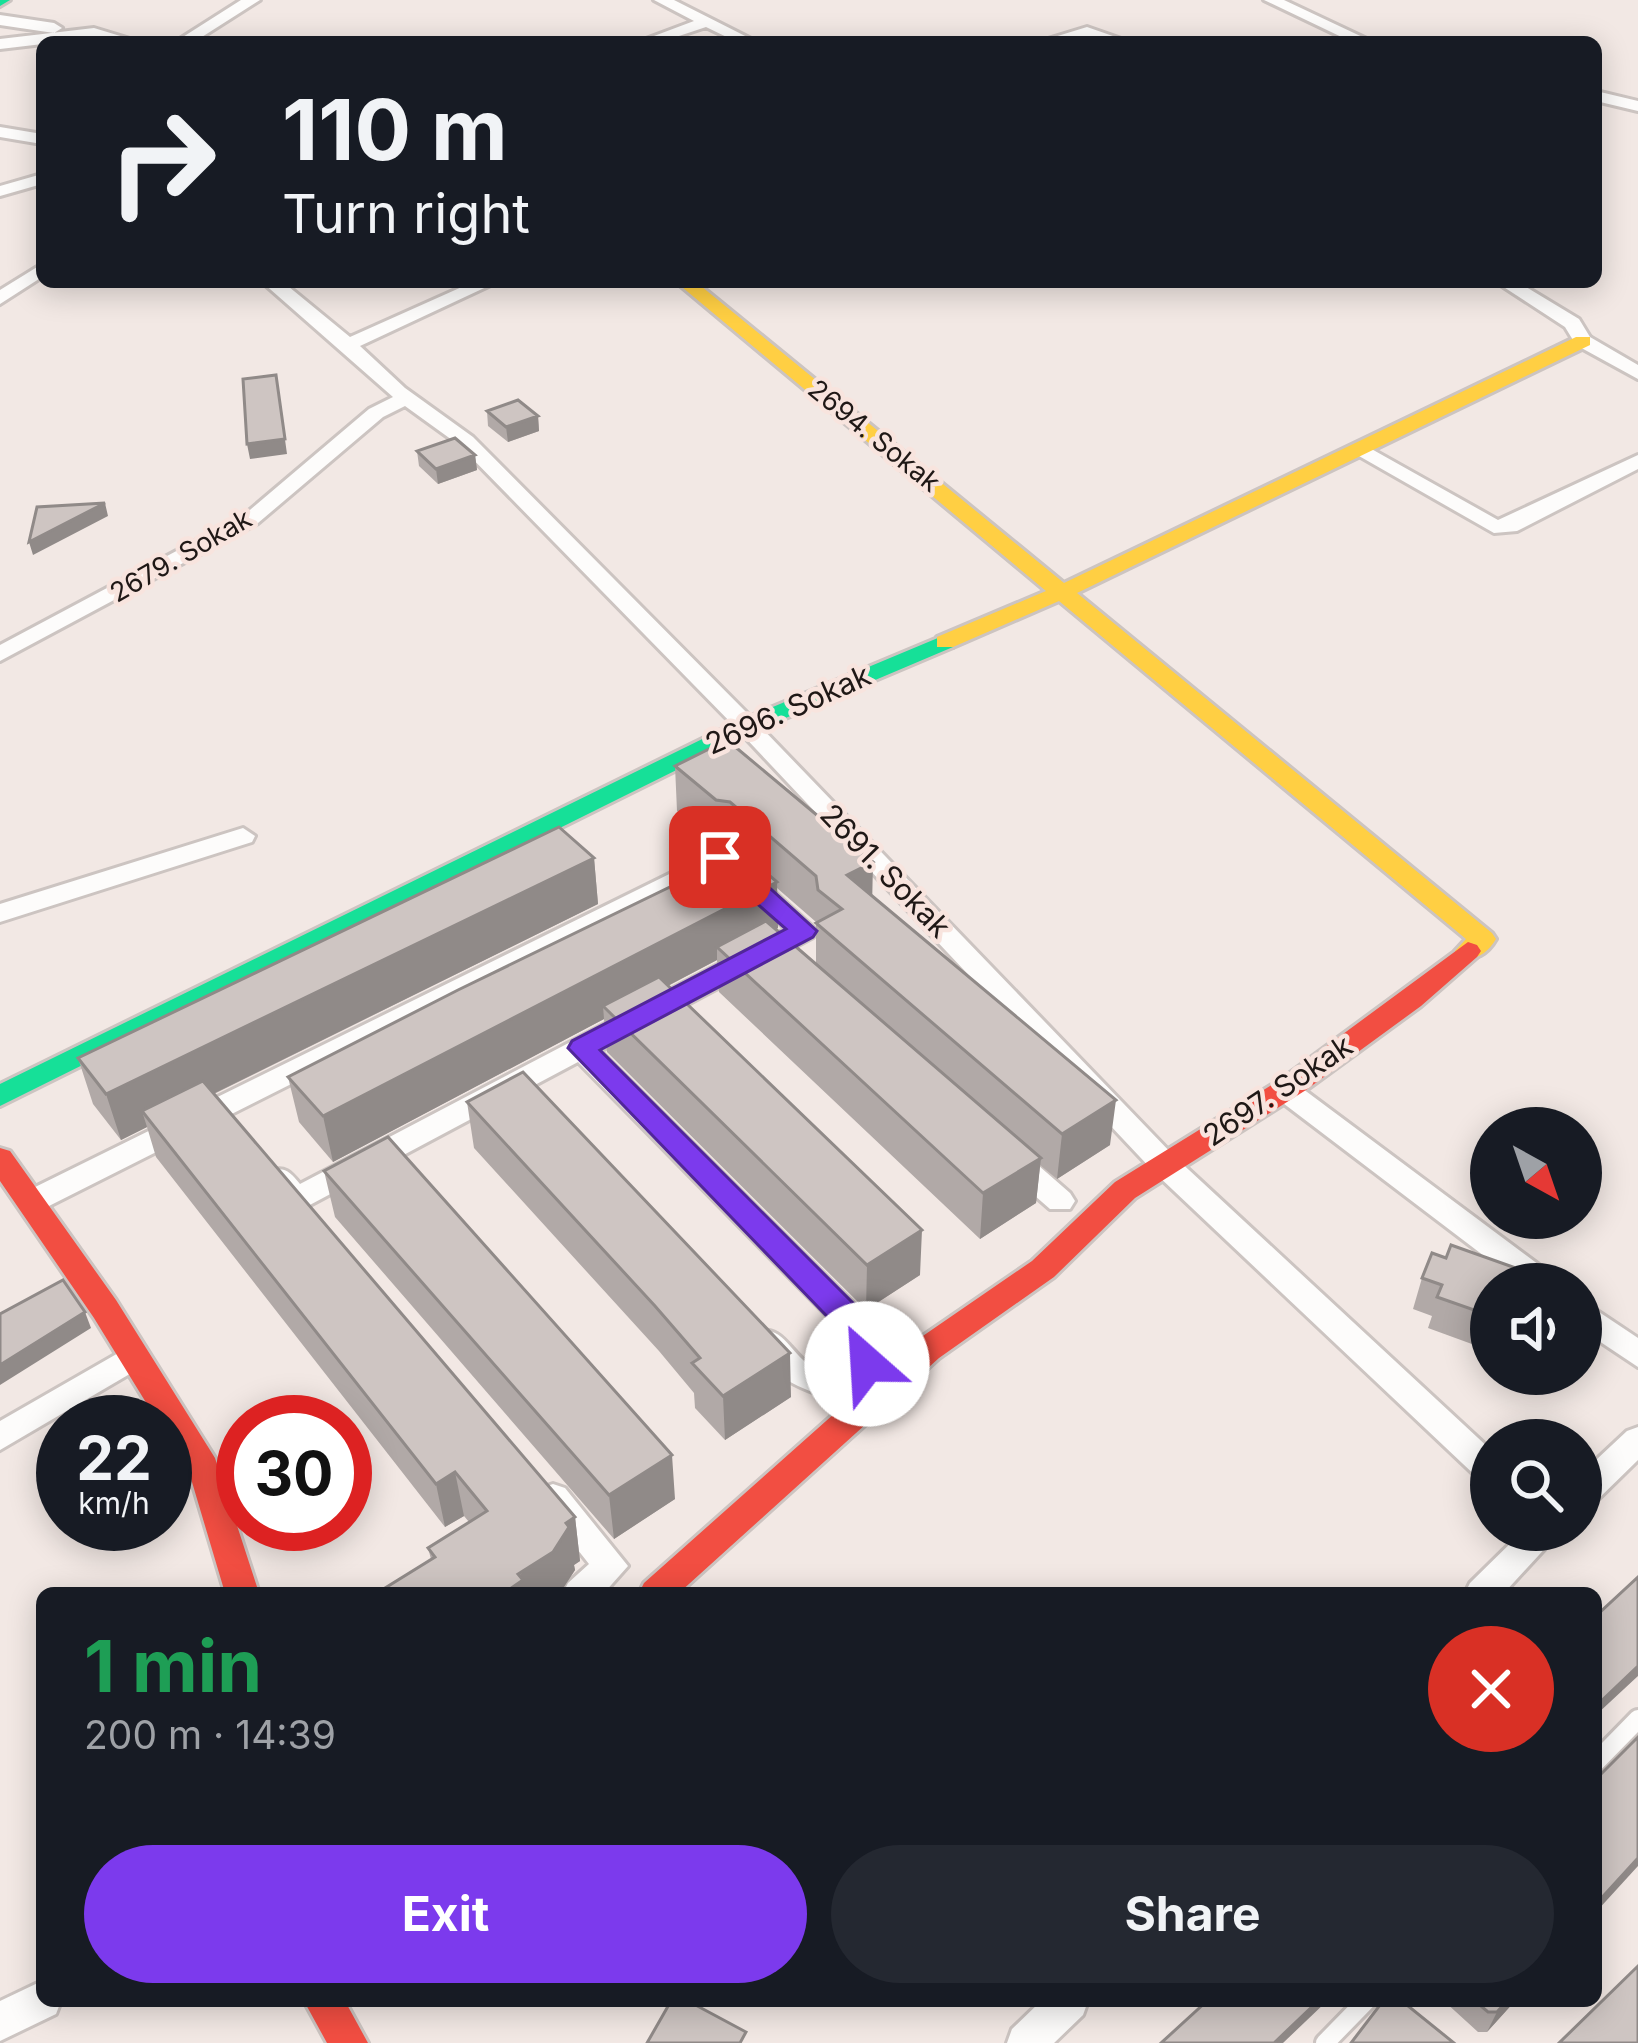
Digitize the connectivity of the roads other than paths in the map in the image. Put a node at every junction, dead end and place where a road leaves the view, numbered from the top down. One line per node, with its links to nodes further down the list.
1 (252, 0): 9 (street)
2 (662, 0): 5 (street)
3 (1272, 0): 14 (street)
4 (0, 20): 6 (street)
5 (706, 22): 10 (street); 11 (street)
6 (94, 33): 7 (street); 8 (street)
7 (76, 36)
8 (107, 36)
9 (193, 36)
10 (664, 36)
11 (736, 36)
12 (1071, 36): 13 (street)
13 (1101, 36)
14 (1352, 36)
15 (36, 42): 16 (street)
16 (0, 44)
17 (36, 46): 18 (street)
18 (0, 64)
19 (1602, 97): 20 (street)
20 (1638, 106)
21 (0, 132): 22 (street)
22 (36, 139)
23 (36, 180): 24 (street)
24 (0, 190)
25 (36, 273): 30 (street)
26 (278, 288): 32 (street, 2691. Sokak)
27 (475, 288): 32 (street)
28 (693, 288): 37 (street, 2694. Sokak)
29 (1515, 288): 31 (street)
30 (0, 298)
31 (1583, 340): 33 (street); 35 (street, 2696. Sokak)
32 (348, 345): 34 (street, 2691. Sokak)
33 (1638, 373)
34 (407, 398): 38 (street, 2679. Sokak); 39 (street, 2691. Sokak)
35 (1359, 448): 36 (street); 37 (street, 2696. Sokak)
36 (1638, 461)
37 (1064, 591): 39 (street, 2696. Sokak); 43 (street, 2697. Sokak)
38 (0, 654)
39 (747, 726): 44 (street, 2696. Sokak); 47 (street, 2691. Sokak)
40 (243, 836): 41 (street)
41 (0, 913)
42 (581, 1048): 46 (street); 50 (street); 56 (street)
43 (1285, 1090): 47 (street, 2697. Sokak); 51 (street)
44 (0, 1096)
45 (987, 1138): 49 (street)
46 (266, 1163)
47 (1165, 1165): 56 (street, 2697. Sokak); 59 (street, 2691. Sokak)
48 (3, 1170): 50 (street)
49 (1060, 1201)
50 (31, 1202): 55 (street)
51 (1515, 1263)
52 (750, 1324): 56 (street)
53 (1602, 1328): 54 (street)
54 (1638, 1355)
55 (134, 1356): 57 (street); 63 (street)
56 (873, 1397): 65 (street, 2697. Sokak)
57 (0, 1437)
58 (1638, 1440): 60 (street)
59 (1470, 1450)
60 (1602, 1475)
61 (536, 1479): 64 (street)
62 (1525, 1551): 66 (street)
63 (240, 1587)
64 (587, 1587)
65 (662, 1587)
66 (1488, 1587)
67 (1638, 1718): 68 (lane)
68 (1602, 1756)
69 (36, 2003): 73 (street)
70 (327, 2007): 74 (street)
71 (1063, 2007): 75 (street)
72 (1360, 2007): 76 (lane)
73 (0, 2022)
74 (349, 2043)
75 (1026, 2043)
76 (1325, 2043)

